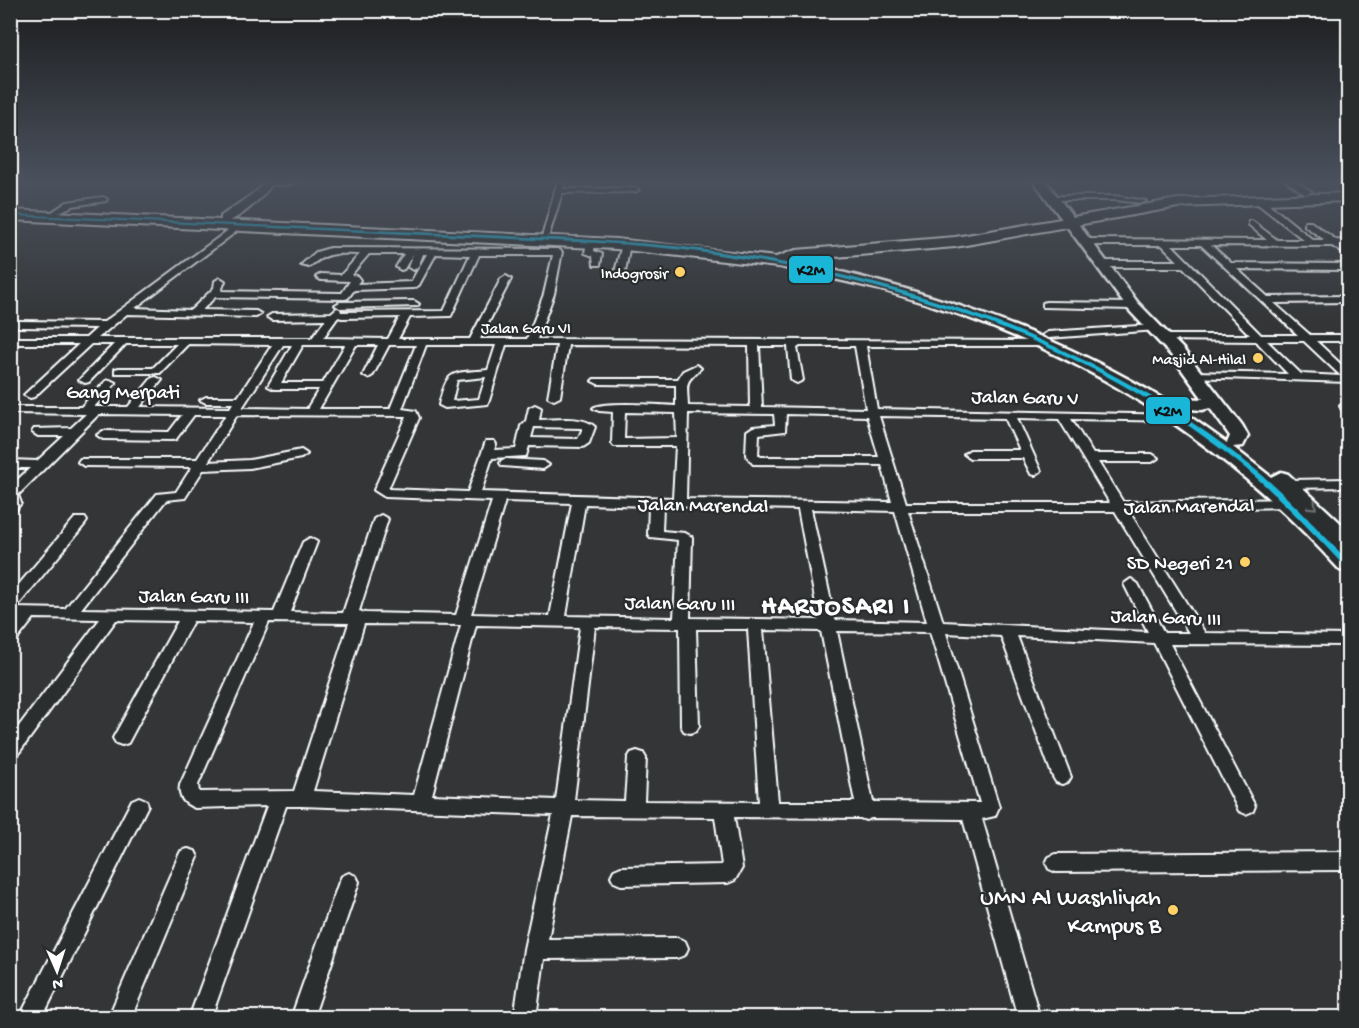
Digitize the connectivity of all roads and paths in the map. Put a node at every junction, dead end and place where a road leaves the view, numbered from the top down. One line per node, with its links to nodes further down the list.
1 (237, 228): 54 (street)
2 (299, 228): 11 (highway)
3 (404, 228): 12 (highway)
4 (547, 228): 12 (street)
5 (996, 228): 28 (highway)
6 (1019, 228): 29 (highway)
7 (1076, 228): 15 (main road)
8 (1258, 228): 18 (street)
9 (1294, 228): 13 (street)
10 (1313, 228): 19 (street)
11 (377, 232): 14 (highway); 23 (street)
12 (544, 235): 22 (highway)
13 (1309, 240)
14 (591, 242): 21 (highway); 30 (street)
15 (1086, 242): 16 (street); 31 (main road)
16 (1165, 243): 17 (street); 32 (street)
17 (1204, 243): 18 (street); 34 (street)
18 (1275, 243): 19 (street)
19 (1334, 243): 20 (street); 27 (street)
20 (1348, 243)
21 (626, 244): 28 (highway); 41 (street)
22 (713, 245): 28 (highway); 28 (highway)
23 (364, 251): 24 (street); 33 (street); 40 (street)
24 (415, 251): 25 (street); 36 (street); 37 (street)
25 (433, 251): 26 (street); 50 (street)
26 (476, 252): 53 (street); 77 (street)
27 (1348, 253)
28 (777, 256): 29 (main road); 64 (main road)
29 (832, 259): 64 (main road)
30 (597, 263)
31 (1100, 264): 32 (street); 52 (main road)
32 (1186, 264): 62 (street)
33 (306, 265)
34 (1229, 266): 38 (street); 49 (street)
35 (318, 267): 40 (street)
36 (401, 267)
37 (413, 267)
38 (1335, 267): 39 (street); 42 (street)
39 (1348, 267)
40 (351, 269): 44 (street)
41 (620, 272)
42 (1348, 277)
43 (321, 278): 44 (street)
44 (343, 278): 50 (street)
45 (506, 279): 75 (street)
46 (220, 282): 47 (street)
47 (213, 294): 50 (street); 55 (street)
48 (1348, 299): 49 (street)
49 (1264, 300): 61 (street)
50 (342, 304): 53 (street); 57 (street); 71 (street)
51 (1046, 305): 52 (street)
52 (1133, 306): 60 (main road)
53 (411, 309): 73 (street)
54 (124, 311): 55 (street); 59 (street)
55 (193, 313): 56 (street)
56 (256, 314)
57 (272, 317)
58 (18, 324): 59 (street)
59 (106, 325): 66 (street)
60 (1158, 333): 62 (street, Jalan Garu VI); 64 (street, Jalan Garu VI); 86 (main road)
61 (1305, 337): 62 (street, Jalan Garu VI); 63 (street, Jalan Garu VI); 88 (street)
62 (1261, 338): 87 (street)
63 (1348, 338)
64 (1045, 339): 80 (street, Jalan Garu VI); 112 (main road)
65 (10, 341): 66 (street, Jalan Garu VI)
66 (86, 342): 67 (street, Jalan Garu VI); 96 (street)
67 (122, 342): 68 (street, Jalan Garu VI); 89 (street)
68 (185, 342): 69 (street, Jalan Garu VI); 83 (street)
69 (279, 342): 70 (street, Jalan Garu VI); 101 (street)
70 (298, 342): 71 (street, Jalan Garu VI); 95 (street)
71 (315, 342): 72 (street, Jalan Garu VI)
72 (352, 342): 73 (street, Jalan Garu VI); 95 (street)
73 (388, 342): 74 (street, Jalan Garu VI); 85 (street)
74 (422, 342): 75 (street, Jalan Garu VI); 114 (street)
75 (473, 342): 76 (street, Jalan Garu VI)
76 (502, 342): 77 (street, Jalan Garu VI); 84 (street)
77 (531, 342): 78 (street, Jalan Garu VI)
78 (563, 342): 81 (street, Jalan Garu VI); 97 (street)
79 (798, 342): 80 (street, Jalan Garu VI); 81 (street, Jalan Garu VI); 91 (street)
80 (860, 342): 116 (street)
81 (754, 343): 110 (street)
82 (696, 368): 93 (street)
83 (119, 371)
84 (492, 373): 84 (street)
85 (368, 375)
86 (1193, 375): 87 (street); 99 (main road)
87 (1297, 377): 88 (street)
88 (1348, 377)
89 (85, 380)
90 (156, 380): 109 (street)
91 (797, 380)
92 (598, 381): 93 (street)
93 (681, 382): 106 (street)
94 (110, 383): 108 (street)
95 (327, 386): 102 (street)
96 (30, 395)
97 (554, 398)
98 (206, 400): 101 (street)
99 (1214, 401): 112 (main road); 127 (main road)
100 (1348, 404): 115 (street)
101 (238, 406): 113 (street, Gang Merpati); 114 (street); 137 (street)
102 (314, 407)
103 (619, 407): 105 (street, Jalan Garu V); 106 (street, Jalan Garu V); 126 (street)
104 (535, 408): 119 (street)
105 (599, 408)
106 (682, 408): 110 (street, Jalan Garu V); 124 (street)
107 (10, 410): 108 (street, Gang Merpati)
108 (91, 410): 109 (street, Gang Merpati); 121 (street)
109 (132, 410): 113 (street, Gang Merpati)
110 (756, 410): 111 (street, Jalan Garu V)
111 (780, 410): 116 (street, Jalan Garu V); 134 (street)
112 (1177, 410): 118 (street, Jalan Garu V); 127 (main road)
113 (191, 411): 122 (street)
114 (395, 411): 144 (street, Jalan Marendal)
115 (1348, 411)
116 (872, 412): 117 (street, Jalan Garu V); 134 (street)
117 (1010, 415): 118 (street, Jalan Garu V); 131 (street)
118 (1064, 417): 132 (street)
119 (532, 423): 123 (street); 123 (street)
120 (38, 432): 121 (street)
121 (74, 432): 138 (street)
122 (103, 435)
123 (524, 442): 128 (street)
124 (682, 442): 126 (street); 148 (street)
125 (603, 443): 126 (street)
126 (618, 443)
127 (1234, 449): 143 (main road)
128 (488, 453): 139 (street); 144 (street)
129 (301, 454): 137 (street)
130 (970, 454): 131 (street)
131 (1028, 454): 140 (street)
132 (1090, 458): 133 (street); 150 (street)
133 (1152, 458)
134 (888, 461): 152 (street)
135 (84, 462): 137 (street)
136 (10, 464): 138 (street)
137 (200, 464): 162 (street)
138 (40, 465): 142 (street)
139 (543, 465)
140 (1035, 471)
141 (1348, 483): 143 (street, Jalan Marendal)
142 (11, 494): 151 (street)
143 (1290, 494): 150 (street, Jalan Marendal); 155 (main road, one-way to 155); 157 (main road)
144 (473, 496): 145 (street, Jalan Marendal)
145 (499, 498): 146 (street, Jalan Marendal); 167 (street)
146 (579, 501): 147 (street, Jalan Marendal); 168 (street)
147 (656, 502): 148 (street, Jalan Marendal); 170 (street)
148 (679, 503): 149 (street, Jalan Marendal)
149 (804, 506): 152 (street, Jalan Marendal); 172 (street)
150 (1120, 507): 152 (street, Jalan Marendal); 177 (street)
151 (10, 508)
152 (902, 508): 173 (street)
153 (381, 519): 165 (street)
154 (80, 521): 159 (street)
155 (1348, 541)
156 (310, 542): 166 (street)
157 (1348, 565)
158 (1131, 584): 176 (street)
159 (10, 605)
160 (10, 613): 161 (street, Jalan Garu III)
161 (30, 613): 162 (street, Jalan Garu III); 175 (street)
162 (68, 615): 163 (street, Jalan Garu III)
163 (111, 616): 164 (street, Jalan Garu III); 181 (street)
164 (188, 616): 166 (street, Jalan Garu III); 180 (street)
165 (355, 616): 166 (street, Jalan Garu III); 167 (street, Jalan Garu III); 184 (street)
166 (272, 617): 185 (street)
167 (466, 619): 168 (street, Jalan Garu III); 186 (street)
168 (557, 621): 169 (street, Jalan Garu III)
169 (588, 622): 170 (street, Jalan Garu III); 190 (street)
170 (685, 623): 171 (street, Jalan Garu III); 179 (street)
171 (755, 625): 172 (street, Jalan Garu III); 192 (street)
172 (830, 626): 173 (street, Jalan Garu III); 194 (street)
173 (935, 627): 174 (street, Jalan Garu III); 193 (street)
174 (1007, 631): 176 (street, Jalan Garu III); 183 (street)
175 (10, 637)
176 (1159, 638): 177 (street, Jalan Garu III); 189 (street)
177 (1200, 638): 178 (street, Jalan Garu III)
178 (1348, 640)
179 (690, 726)
180 (122, 738)
181 (12, 750)
182 (637, 758): 188 (street)
183 (1062, 777)
184 (301, 798): 185 (street); 186 (street)
185 (279, 799): 204 (street)
186 (421, 802): 190 (street)
187 (139, 805): 202 (street)
188 (634, 806): 190 (street); 191 (street)
189 (1246, 806)
190 (564, 807): 201 (street)
191 (723, 809): 192 (street); 198 (street)
192 (769, 810): 194 (street)
193 (970, 811): 194 (street); 207 (street)
194 (866, 812)
195 (188, 857): 203 (street)
196 (1348, 861): 197 (street)
197 (1056, 863)
198 (621, 876)
199 (349, 882): 205 (street)
200 (677, 948): 201 (street)
201 (535, 949): 206 (street)
202 (30, 1017)
203 (119, 1017)
204 (200, 1017)
205 (302, 1017)
206 (525, 1017)
207 (1029, 1017)

